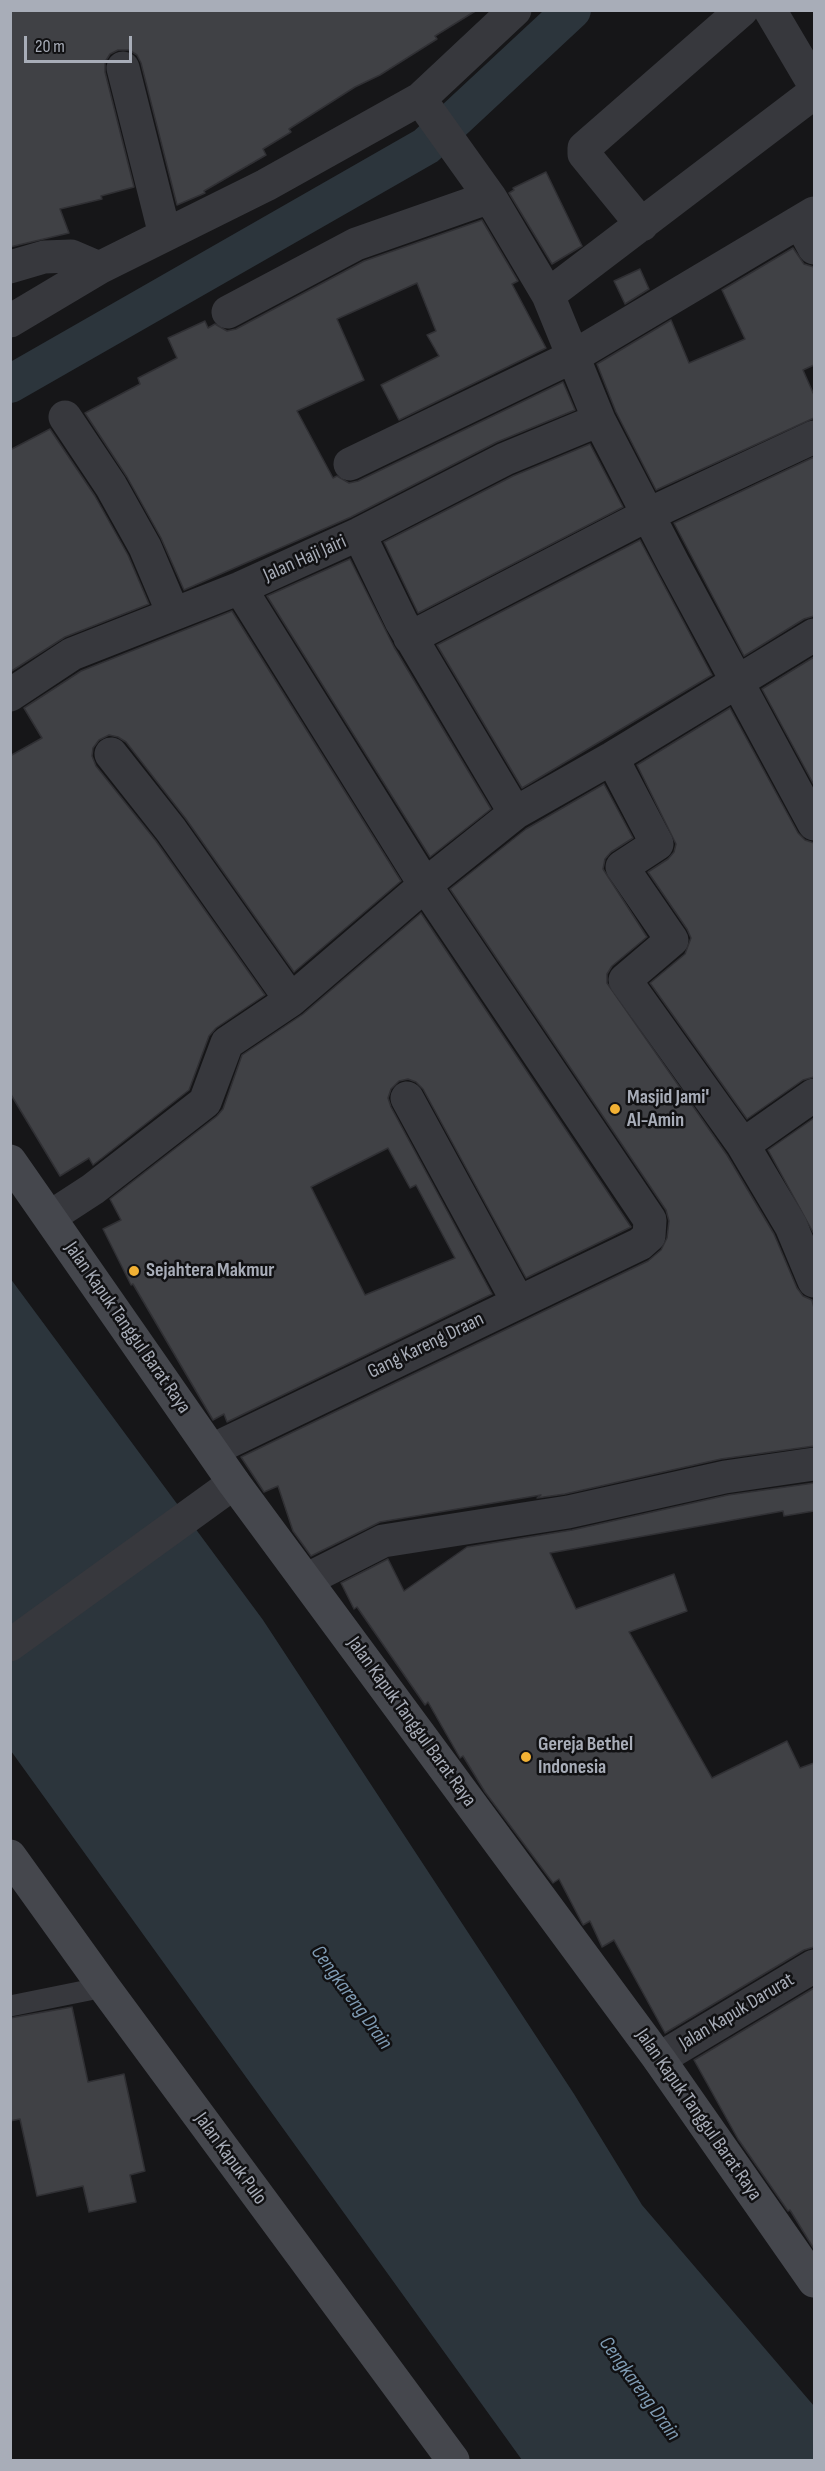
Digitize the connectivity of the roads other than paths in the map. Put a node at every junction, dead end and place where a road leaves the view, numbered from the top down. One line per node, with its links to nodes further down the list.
1 (515, 10): 5 (street)
2 (742, 10): 7 (street)
3 (770, 10): 7 (street)
4 (123, 68): 9 (street)
5 (428, 110): 6 (street); 9 (street)
6 (486, 192): 12 (street); 13 (street)
7 (642, 225): 12 (street)
8 (810, 228): 15 (street)
9 (165, 235): 11 (street)
10 (10, 267): 11 (street)
11 (99, 268): 14 (street)
12 (548, 295): 15 (street)
13 (228, 312)
14 (10, 321)
15 (574, 356): 17 (street); 19 (street)
16 (65, 417): 23 (street)
17 (599, 420): 20 (street); 21 (street, Jalan Haji Jairi)
18 (814, 437): 20 (street)
19 (350, 464)
20 (647, 515): 25 (street); 26 (street)
21 (359, 534): 22 (street, Jalan Haji Jairi); 25 (street)
22 (240, 588): 23 (street, Jalan Haji Jairi); 32 (street)
23 (173, 613): 27 (street, Jalan Haji Jairi)
24 (814, 635): 26 (street)
25 (410, 638): 30 (street)
26 (738, 684): 29 (street); 31 (street)
27 (10, 695)
28 (111, 754): 33 (street)
29 (612, 758): 30 (street); 36 (street)
30 (515, 813): 32 (street)
31 (814, 824)
32 (425, 885): 33 (street); 40 (street, Gang Kareng Draan)
33 (291, 1000): 38 (street)
34 (814, 1095): 36 (street)
35 (407, 1098): 40 (street)
36 (743, 1145): 39 (street)
37 (10, 1161): 38 (main road, Jalan Kapuk Tanggul Barat Raya)
38 (50, 1217): 41 (main road, Jalan Kapuk Tanggul Barat Raya)
39 (814, 1281)
40 (518, 1302): 41 (street, Gang Kareng Draan)
41 (212, 1450): 43 (main road, Jalan Kapuk Tanggul Barat Raya)
42 (814, 1464): 44 (street)
43 (222, 1492): 44 (main road, Jalan Kapuk Tanggul Barat Raya); 45 (street)
44 (306, 1580): 50 (main road, Jalan Kapuk Tanggul Barat Raya)
45 (10, 1645)
46 (10, 1856): 48 (main road, Jalan Kapuk Pulo)
47 (814, 1966): 50 (street, Jalan Kapuk Darurat)
48 (104, 1987): 49 (lane); 52 (main road, Jalan Kapuk Pulo)
49 (10, 2006)
50 (659, 2059): 51 (main road, Jalan Kapuk Tanggul Barat Raya)
51 (814, 2281)
52 (453, 2460)

